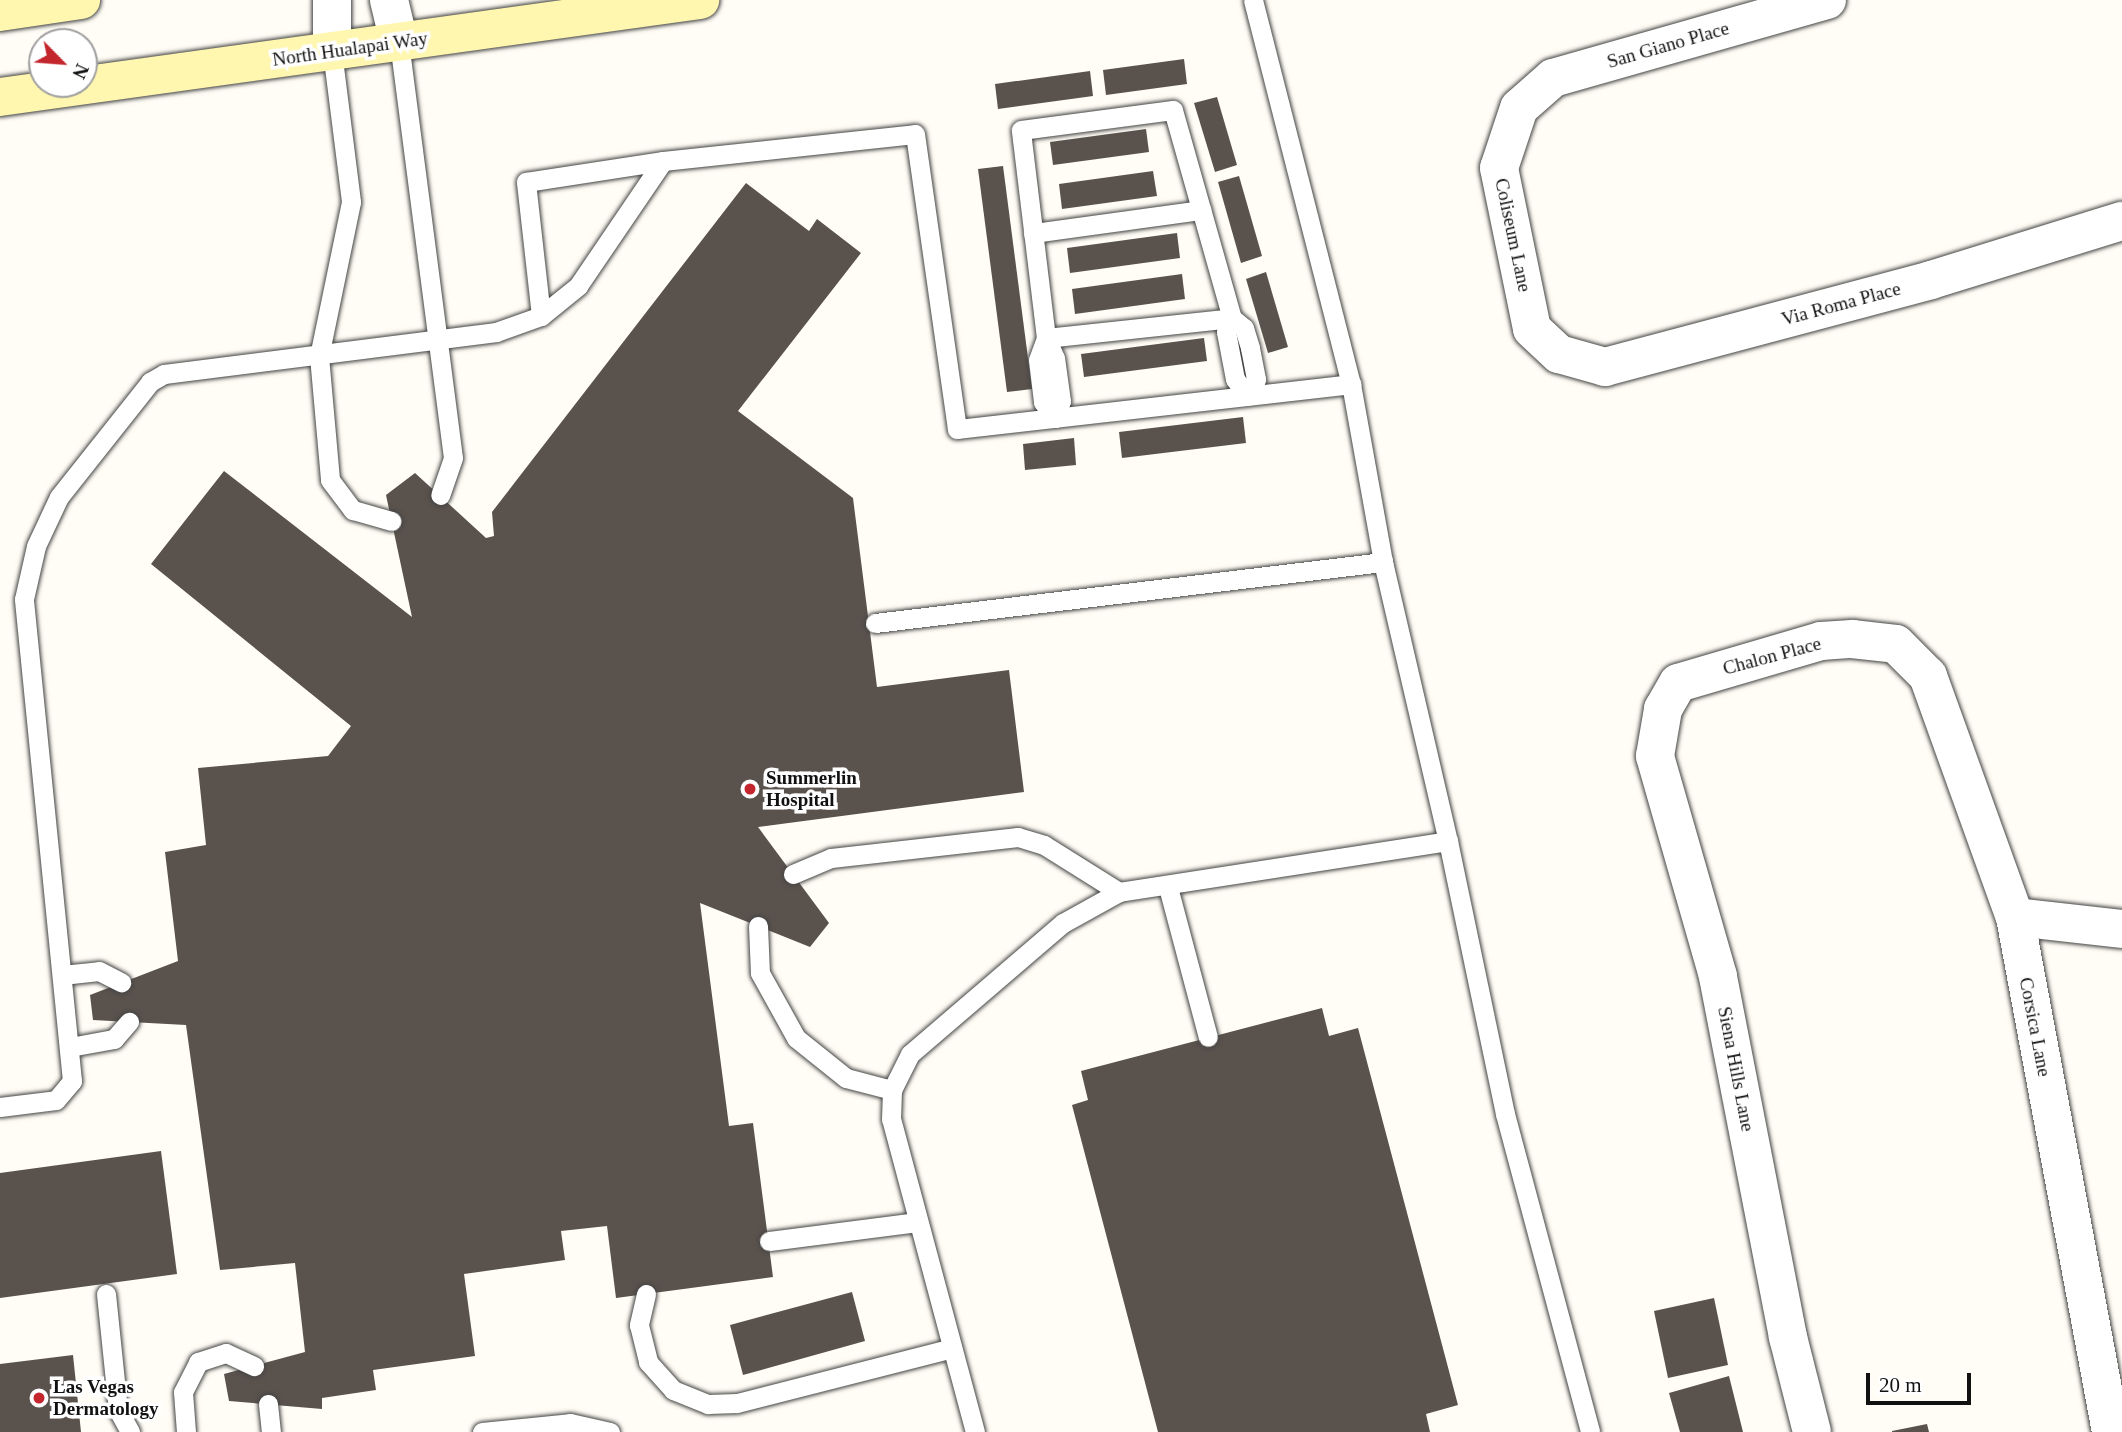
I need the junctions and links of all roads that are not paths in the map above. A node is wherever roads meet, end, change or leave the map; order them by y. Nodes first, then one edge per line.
1 (81, 0) edge
2 (332, 0) edge
3 (389, 0) edge
4 (700, 0) edge
5 (1253, 0) edge
6 (1827, 0) edge
7 (0, 12) edge
8 (399, 42) junction
9 (332, 51) junction
10 (0, 97) edge
11 (1519, 108) joint
12 (663, 161) junction
13 (1201, 210) junction
14 (2122, 221) edge
15 (1033, 233) junction
16 (541, 316) junction
17 (1232, 318) junction
18 (1046, 338) junction
19 (438, 340) junction
20 (1559, 354) joint
21 (319, 356) junction
22 (1351, 384) junction
23 (1247, 396) junction
24 (1055, 418) junction
25 (440, 495) dead end
26 (391, 521) dead end
27 (1383, 562) junction
28 (875, 623) dead end
29 (1896, 644) joint
30 (1663, 709) joint
31 (1448, 841) junction
32 (793, 874) dead end
33 (1168, 887) junction
34 (1119, 892) junction
35 (2015, 917) junction
36 (758, 926) dead end
37 (2122, 929) edge
38 (62, 975) junction
39 (121, 982) dead end
40 (129, 1022) dead end
41 (1208, 1037) dead end
42 (70, 1047) junction
43 (892, 1090) junction
44 (0, 1107) edge
45 (918, 1222) junction
46 (769, 1241) dead end
47 (106, 1294) dead end
48 (646, 1294) dead end
49 (952, 1348) junction
50 (254, 1366) dead end
51 (268, 1404) dead end
52 (130, 1432) edge
53 (186, 1432) edge
54 (271, 1432) edge
55 (482, 1432) edge
56 (610, 1432) edge
57 (975, 1432) edge
58 (1590, 1432) edge
59 (1812, 1432) edge
60 (2111, 1432) edge

1 - 7 main road
2 - 9 street
3 - 8 street
4 - 8 main road, North Hualapai Way
5 - 22 lane
6 - 11 street, San Giano Place
8 - 9 main road, North Hualapai Way
8 - 19 lane
9 - 10 main road, North Hualapai Way
9 - 21 lane
11 - 20 street, Coliseum Lane
12 - 16 lane
12 - 16 lane
12 - 24 lane
13 - 15 lane
13 - 15 lane
13 - 17 lane
14 - 20 street, Via Roma Place
15 - 18 lane
16 - 19 lane
17 - 18 lane
17 - 23 lane
18 - 24 lane
19 - 21 lane
19 - 25 lane
21 - 26 lane
21 - 38 lane
22 - 23 lane
22 - 27 lane
23 - 24 lane
27 - 28 lane
27 - 31 lane
29 - 30 street, Chalon Place
29 - 35 street, Corsica Lane
30 - 59 street, Siena Hills Lane
31 - 33 lane
31 - 58 lane
32 - 34 lane
33 - 34 lane
33 - 41 lane
34 - 43 lane
35 - 37 street
35 - 60 street, Corsica Lane
36 - 43 lane
38 - 39 lane
38 - 42 lane
40 - 42 lane
42 - 44 lane
43 - 45 lane
45 - 46 lane
45 - 49 lane
47 - 52 lane
48 - 49 lane
49 - 57 lane
50 - 53 lane
51 - 54 lane
55 - 56 lane

